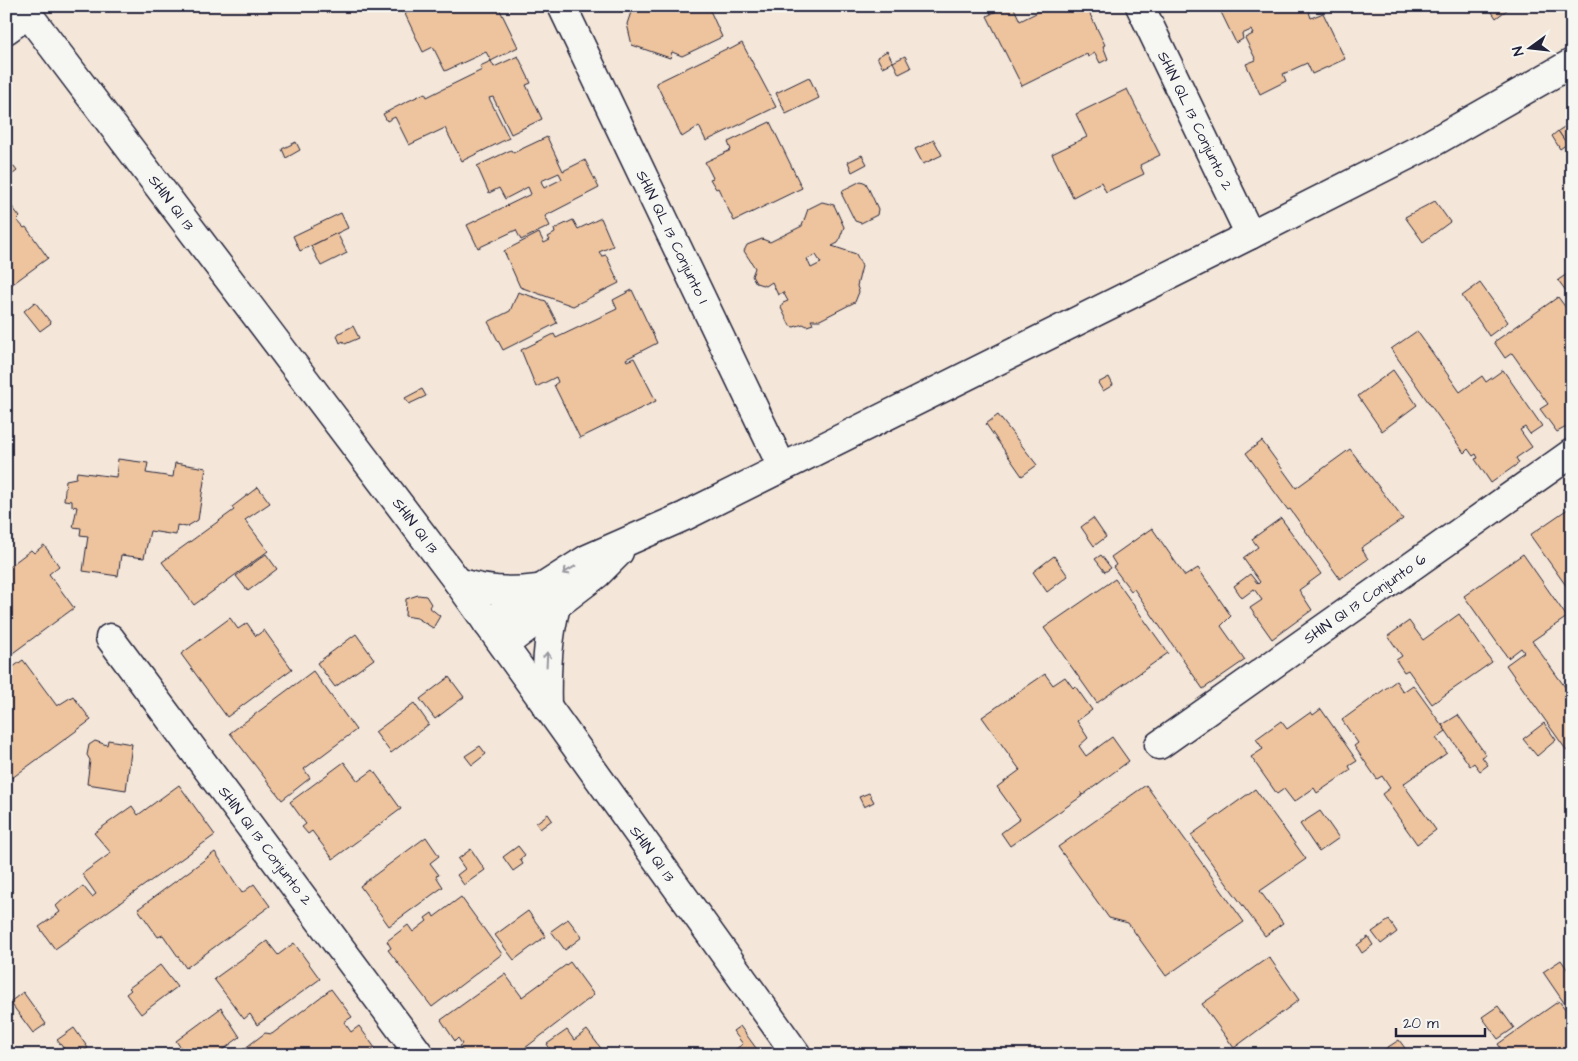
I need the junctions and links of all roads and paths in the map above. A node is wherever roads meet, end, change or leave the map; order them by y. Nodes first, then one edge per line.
1 (562, 6) edge
2 (1140, 6) edge
3 (25, 10) edge
4 (6, 30) edge
5 (1572, 63) edge
6 (1250, 235) junction
7 (1572, 453) edge
8 (782, 467) junction
9 (458, 582) junction
10 (548, 597) junction
11 (487, 622) junction
12 (110, 638) dead end
13 (504, 645) junction
14 (547, 708) junction
15 (1158, 745) dead end
16 (420, 1055) edge
17 (797, 1055) edge

1 - 8 street, SHIN QL 13 Conjunto 1
2 - 6 street, SHIN QL 13 Conjunto 2
3 - 4 street
3 - 9 street, SHIN QI 13
5 - 6 street
6 - 8 street
7 - 15 street, SHIN QI 13 Conjunto 6
8 - 10 street
9 - 10 street
9 - 11 street, SHIN QI 13
10 - 11 street
10 - 13 street
14 -> 10 street
11 - 13 street, SHIN QI 13
12 - 16 street, SHIN QI 13 Conjunto 2
13 - 14 street, SHIN QI 13
14 - 17 street, SHIN QI 13

